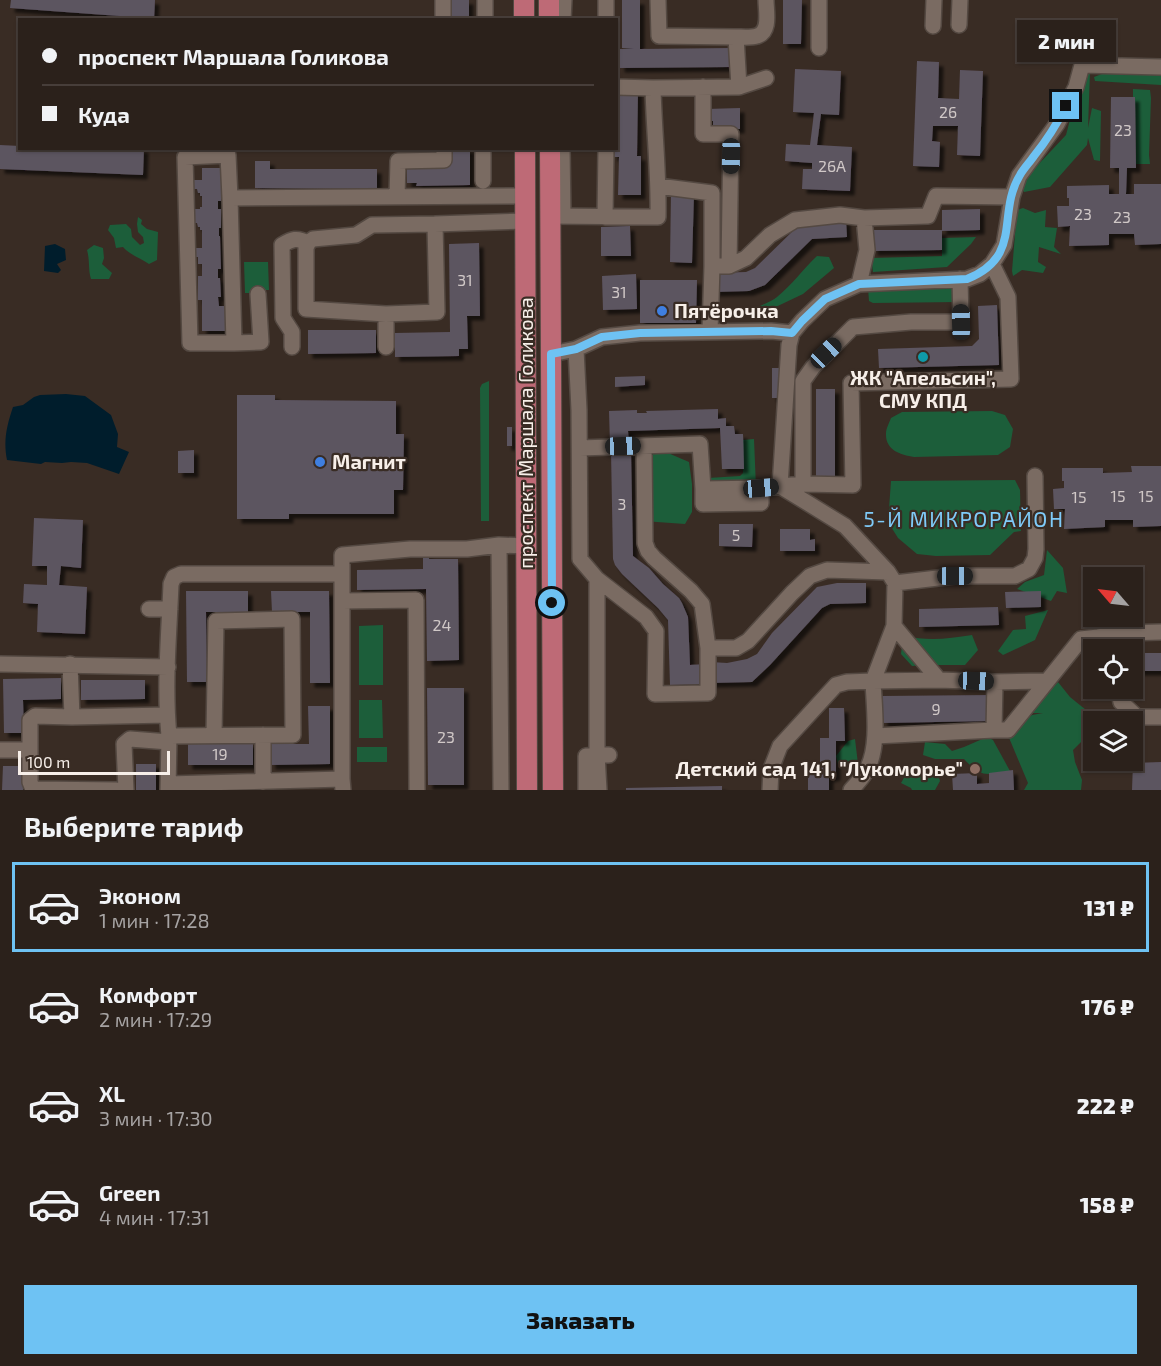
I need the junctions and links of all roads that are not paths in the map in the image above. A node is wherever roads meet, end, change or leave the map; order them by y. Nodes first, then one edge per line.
1 (443, 0) edge
2 (485, 0) edge
3 (524, 0) edge
4 (549, 0) edge
5 (564, 0) edge
6 (606, 0) edge
7 (658, 0) edge
8 (766, 0) edge
9 (819, 0) edge
10 (934, 0) edge
11 (960, 0) edge
12 (443, 18) edge
13 (484, 18) edge
14 (524, 18) edge
15 (549, 18) edge
16 (563, 18) edge
17 (606, 18) edge
18 (959, 25) dead end
19 (933, 26) dead end
20 (736, 37) junction
21 (819, 48) dead end
22 (1161, 67) edge
23 (766, 78) dead end
24 (618, 87) edge
25 (703, 87) junction
26 (739, 87) junction
27 (652, 88) junction
28 (444, 150) edge
29 (483, 150) edge
30 (525, 150) edge
31 (550, 150) edge
32 (562, 150) edge
33 (606, 150) edge
34 (483, 181) dead end
35 (658, 186) junction
36 (398, 196) junction
37 (525, 196) junction
38 (1012, 197) junction
39 (230, 198) junction
40 (556, 216) junction
41 (605, 217) junction
42 (864, 218) junction
43 (525, 221) junction
44 (435, 224) junction
45 (308, 243) junction
46 (992, 264) junction
47 (712, 266) junction
48 (729, 266) junction
49 (960, 279) junction
50 (859, 284) junction
51 (258, 294) dead end
52 (306, 309) junction
53 (386, 314) junction
54 (283, 318) junction
55 (710, 332) junction
56 (792, 333) junction
57 (234, 343) junction
58 (292, 347) dead end
59 (386, 347) dead end
60 (576, 349) junction
61 (551, 354) junction
62 (644, 446) junction
63 (580, 448) junction
64 (1035, 476) dead end
65 (803, 484) junction
66 (780, 486) junction
67 (499, 545) junction
68 (526, 546) junction
69 (342, 574) junction
70 (892, 578) junction
71 (597, 579) junction
72 (342, 602) junction
73 (149, 609) dead end
74 (170, 609) junction
75 (894, 626) junction
76 (1161, 632) edge
77 (1122, 633) junction
78 (1122, 639) edge
79 (708, 648) junction
80 (0, 664) edge
81 (70, 664) junction
82 (168, 667) junction
83 (939, 680) junction
84 (873, 681) junction
85 (1047, 681) junction
86 (995, 682) junction
87 (1121, 699) edge
88 (167, 716) junction
89 (72, 717) junction
90 (1161, 717) edge
91 (994, 730) junction
92 (214, 735) junction
93 (263, 735) junction
94 (875, 736) junction
95 (169, 739) junction
96 (553, 741) junction
97 (527, 742) junction
98 (0, 750) edge
99 (30, 750) junction
100 (603, 755) junction
101 (274, 784) edge
102 (343, 785) edge
103 (168, 787) edge
104 (76, 790) edge
105 (116, 790) edge
106 (126, 790) edge
107 (417, 790) edge
108 (501, 790) edge
109 (527, 790) edge
110 (553, 790) edge
111 (586, 790) edge
112 (598, 790) edge
113 (770, 790) edge
114 (851, 790) edge

1 - 12 lane
2 - 13 lane
3 - 14 main road
4 - 15 main road
5 - 16 lane
6 - 17 lane
7 - 20 lane
8 - 20 lane
9 - 21 lane
10 - 19 lane
11 - 18 lane
20 - 26 lane
22 - 38 lane
23 - 26 lane
24 - 27 lane
25 - 26 lane
25 - 27 lane
25 - 48 lane
27 - 35 lane
28 - 36 lane
29 - 34 lane
30 - 37 main road, проспект Маршала Голикова
31 - 40 main road, проспект Маршала Голикова
32 - 40 lane
33 - 41 lane
35 - 41 lane
35 - 47 lane
36 - 37 lane
36 - 39 lane
37 - 43 main road, проспект Маршала Голикова
38 - 42 lane
38 - 46 lane
39 - 57 lane
39 - 57 lane
40 - 41 lane
40 - 61 main road, проспект Маршала Голикова
42 - 48 lane
42 - 50 lane
43 - 44 lane
43 - 68 main road, проспект Маршала Голикова
44 - 45 lane
44 - 53 lane
45 - 52 lane
45 - 54 lane
46 - 49 lane
46 - 65 lane
47 - 48 lane
47 - 55 lane
49 - 50 lane
49 - 65 lane
50 - 56 lane
51 - 57 lane
52 - 53 lane
52 - 54 lane
53 - 59 lane
54 - 58 lane
55 - 56 lane
55 - 60 lane
56 - 66 lane
60 - 61 lane
60 - 63 lane
61 - 96 main road, проспект Маршала Голикова
62 - 63 lane
62 - 66 lane
62 - 79 lane
63 - 71 lane
64 - 70 lane
65 - 66 lane
66 - 70 lane
67 - 68 lane
67 - 69 lane
67 - 108 lane
68 - 97 main road, проспект Маршала Голикова
69 - 72 lane
69 - 74 lane
70 - 75 lane
70 - 79 lane
71 - 79 lane
71 - 100 lane
72 - 102 lane
72 - 107 lane
73 - 74 lane
74 - 82 lane
75 - 83 lane
75 - 84 lane
76 - 77 lane
77 - 78 lane
77 - 85 lane
80 - 81 lane
81 - 82 lane
81 - 89 lane
82 - 88 lane
83 - 84 lane
83 - 86 lane
84 - 94 lane
84 - 113 lane
85 - 86 lane
85 - 91 lane
86 - 91 lane
87 - 90 lane
88 - 89 lane
88 - 95 lane
89 - 99 lane
91 - 94 lane
92 - 93 lane
92 - 93 lane
92 - 95 lane
93 - 101 lane
94 - 114 lane
95 - 103 lane
95 - 106 lane
96 - 97 main road
96 - 110 main road, проспект Маршала Голикова
97 - 109 main road, проспект Маршала Голикова
98 - 99 lane
99 - 104 lane
100 - 111 lane
100 - 112 lane
101 - 102 lane
101 - 103 lane
104 - 105 lane

